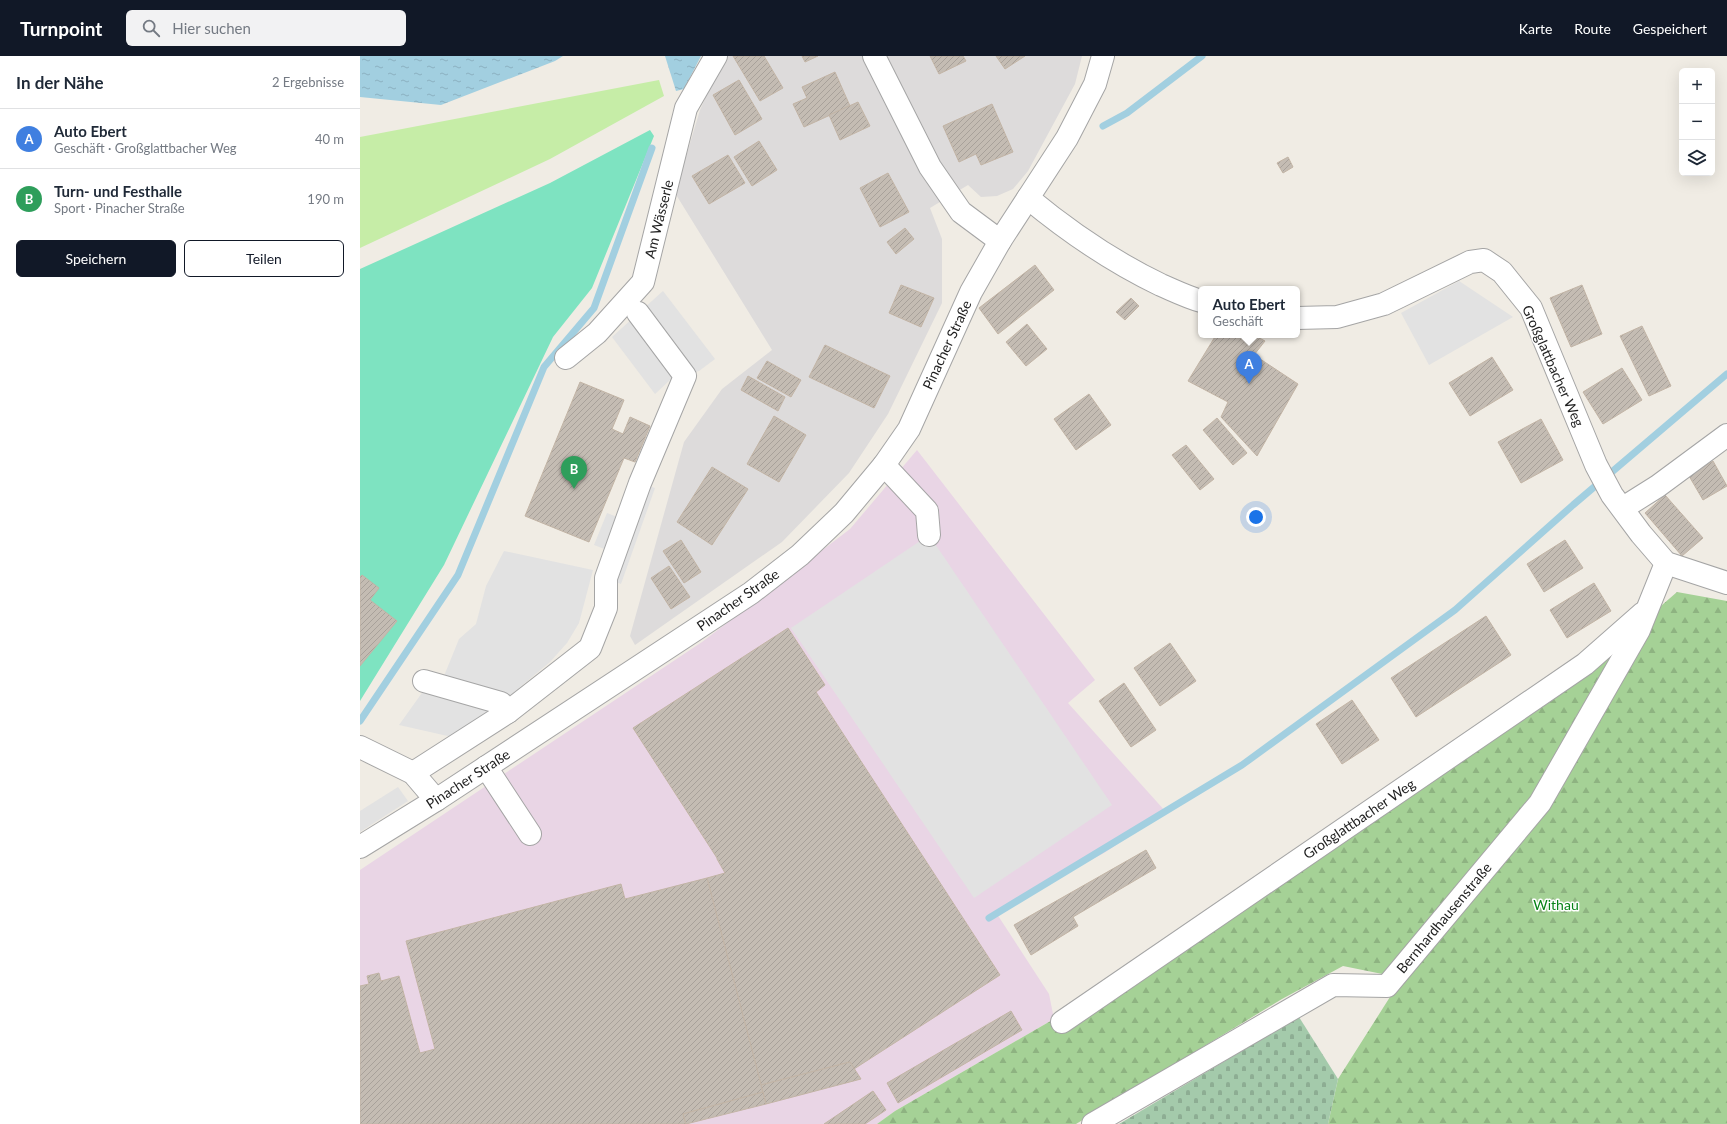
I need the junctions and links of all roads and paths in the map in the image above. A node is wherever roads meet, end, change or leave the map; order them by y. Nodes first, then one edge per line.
1 (716, 56) edge
2 (874, 56) edge
3 (1104, 56) edge
4 (1028, 198) junction
5 (1000, 241) junction
6 (1198, 300) edge
7 (638, 313) dead end
8 (1300, 318) edge
9 (566, 358) dead end
10 (1727, 436) edge
11 (884, 465) junction
12 (1618, 502) junction
13 (929, 534) dead end
14 (1666, 564) junction
15 (1727, 583) edge
16 (1648, 608) junction
17 (424, 681) dead end
18 (508, 712) junction
19 (366, 750) edge
20 (486, 767) junction
21 (413, 773) junction
22 (436, 800) junction
23 (530, 834) dead end
24 (360, 848) edge
25 (1062, 1022) dead end
26 (1093, 1124) edge

1 - 9 street, Am Wässerle
2 - 5 street
3 - 4 street, Pinacher Straße
4 - 5 street, Pinacher Straße
4 - 6 street
5 - 11 street, Pinacher Straße
7 - 18 street
8 - 12 street, Großglattbacher Weg
10 - 12 street
11 - 13 street
11 - 20 street, Pinacher Straße
12 - 14 street, Großglattbacher Weg
14 - 15 street
14 - 16 street, Bernhardhausenstraße
16 - 25 street, Großglattbacher Weg
16 - 26 street, Bernhardhausenstraße
17 - 18 street
18 - 21 street
19 - 21 street
20 - 22 street, Pinacher Straße
20 - 23 street
21 - 22 street
22 - 24 street, Pinacher Straße

